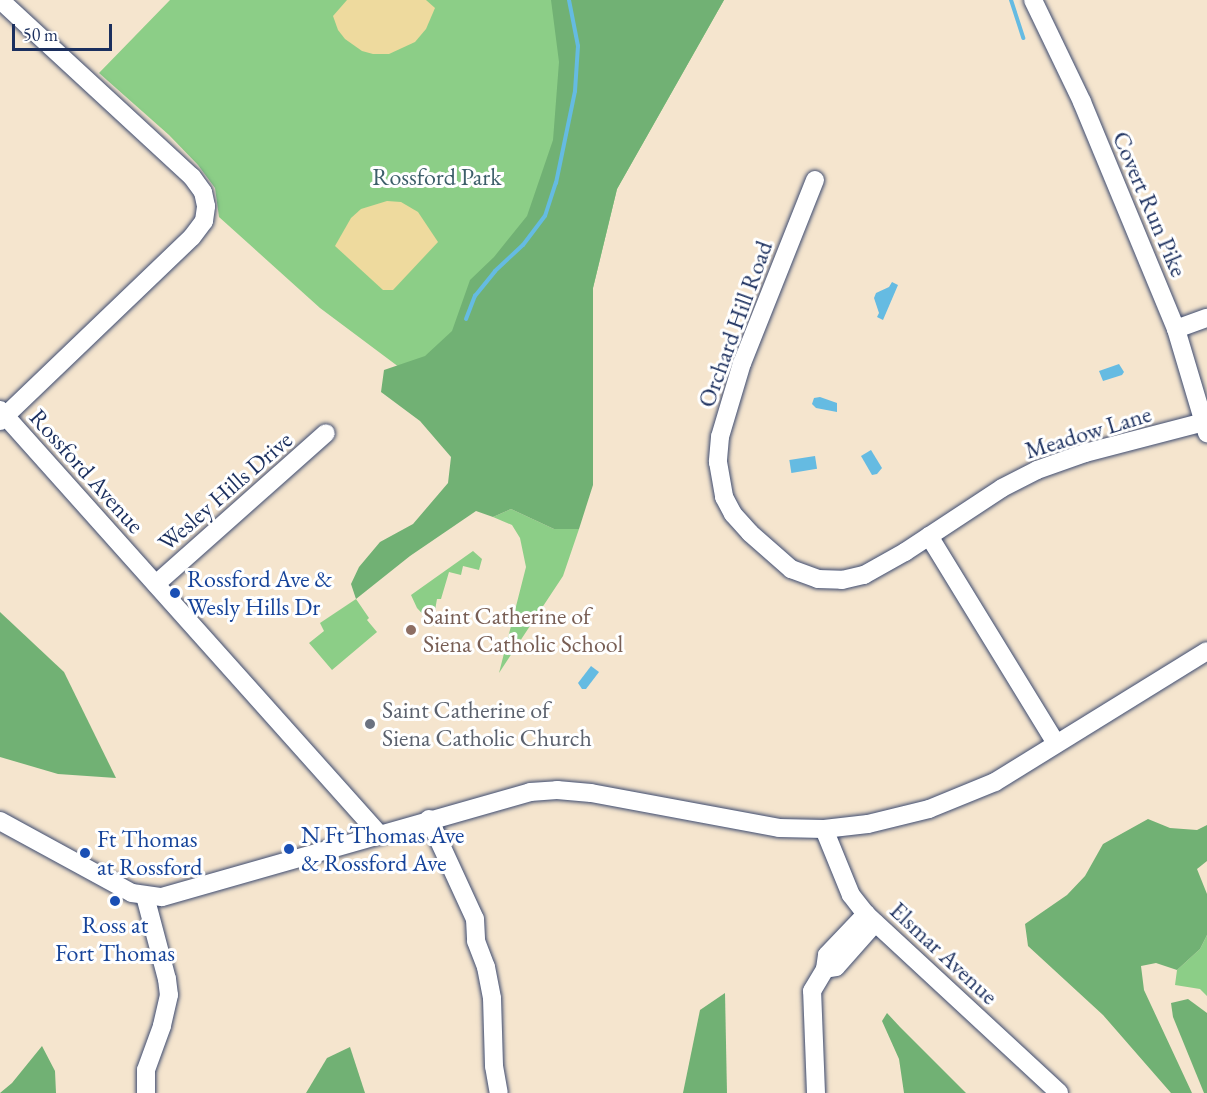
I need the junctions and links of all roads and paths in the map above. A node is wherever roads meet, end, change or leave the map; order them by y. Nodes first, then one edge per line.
1 (0, 0) edge
2 (1033, 0) edge
3 (815, 180) dead end
4 (1207, 318) edge
5 (1176, 329) junction
6 (2, 416) edge
7 (1206, 428) edge
8 (326, 434) dead end
9 (929, 536) junction
10 (156, 584) junction
11 (1207, 651) edge
12 (1056, 743) junction
13 (429, 819) junction
14 (0, 821) edge
15 (824, 828) junction
16 (379, 834) junction
17 (145, 896) junction
18 (871, 918) junction
19 (146, 1093) edge
20 (499, 1093) edge
21 (816, 1093) edge
22 (1059, 1093) edge

1 - 6 street, Rossford Avenue
2 - 5 street, Covert Run Pike
3 - 9 street, Orchard Hill Road
4 - 5 street
5 - 7 street, Covert Run Pike
6 - 10 street, Rossford Avenue
7 - 9 street, Meadow Lane
8 - 10 street, Wesley Hills Drive
9 - 12 street
10 - 16 street, Rossford Avenue
11 - 12 street
12 - 15 street
13 - 15 street
13 - 16 street
13 - 20 street
14 - 17 street
15 - 18 street, Elsmar Avenue
16 - 17 street
17 - 19 street
18 - 21 street
18 - 22 street, Elsmar Avenue

